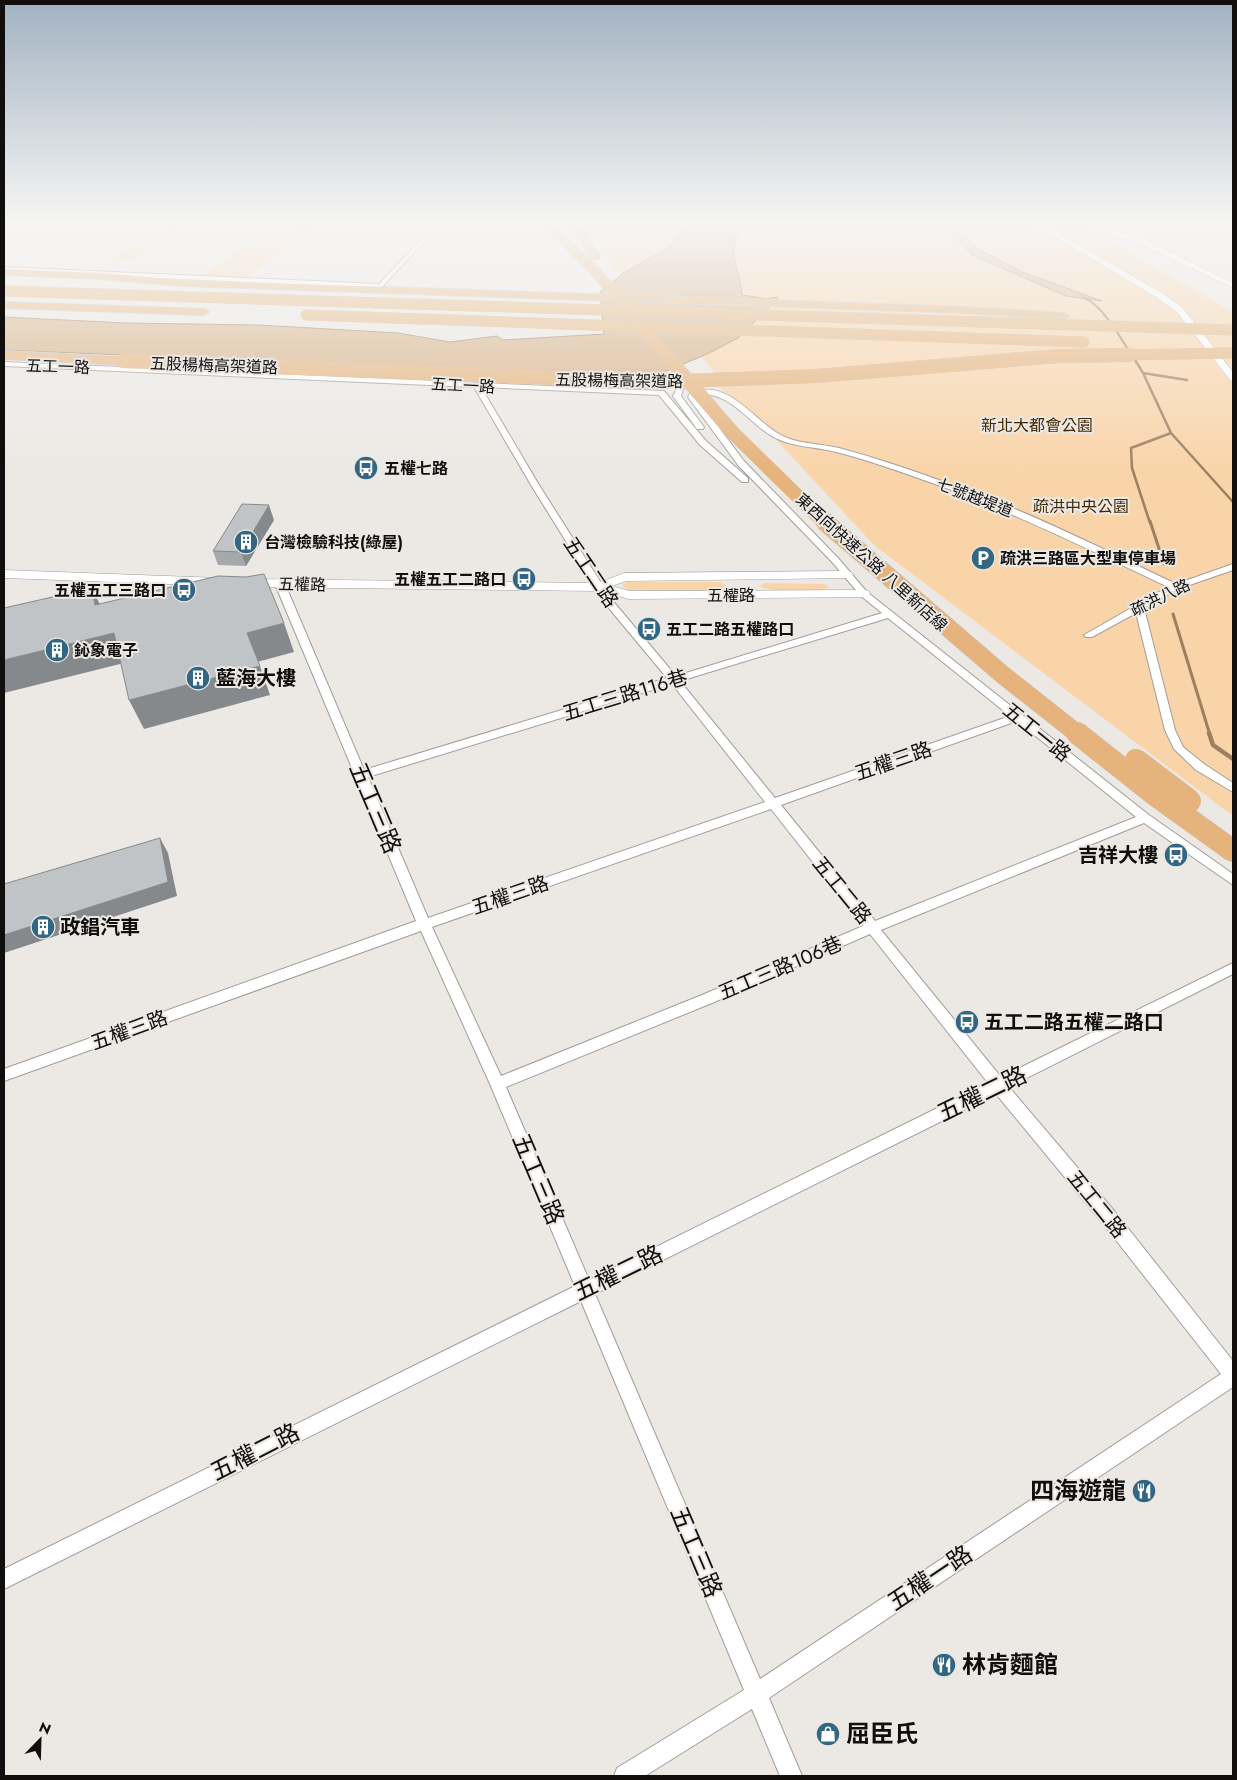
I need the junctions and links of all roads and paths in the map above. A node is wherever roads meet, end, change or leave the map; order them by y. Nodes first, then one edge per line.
1 (65, 307) edge
2 (98, 307) edge
3 (285, 307) edge
4 (528, 307) edge
5 (630, 307) edge
6 (634, 307) edge
7 (776, 307) edge
8 (878, 307) edge
9 (1176, 307) edge
10 (4, 309) edge
11 (212, 312) dead end
12 (292, 315) dead end
13 (1063, 316) junction
14 (1233, 320) edge
15 (1202, 321) dead end
16 (1233, 330) edge
17 (1233, 336) edge
18 (1094, 342) dead end
19 (1124, 343) dead end
20 (1233, 347) edge
21 (1233, 353) edge
22 (4, 355) edge
23 (1233, 361) edge
24 (4, 364) edge
25 (1233, 378) edge
26 (477, 386) junction
27 (494, 386) junction
28 (688, 386) junction
29 (824, 447) junction
30 (741, 463) joint
31 (730, 465) junction
32 (1233, 567) edge
33 (4, 574) edge
34 (847, 575) junction
35 (280, 584) junction
36 (600, 587) junction
37 (1175, 587) junction
38 (864, 594) junction
39 (1139, 606) junction
40 (889, 614) junction
41 (1089, 635) dead end
42 (674, 680) junction
43 (1018, 718) junction
44 (362, 775) junction
45 (1233, 788) edge
46 (772, 803) junction
47 (1145, 818) junction
48 (1233, 833) edge
49 (1233, 851) edge
50 (1233, 880) edge
51 (424, 924) junction
52 (872, 928) junction
53 (1233, 968) edge
54 (4, 1075) edge
55 (497, 1084) junction
56 (999, 1086) junction
57 (584, 1290) junction
58 (1233, 1376) edge
59 (4, 1578) edge
60 (756, 1694) junction
61 (625, 1776) edge
62 (791, 1776) edge

1 - 11 highway
2 - 10 highway
3 - 17 highway
4 - 16 highway, bridge
5 - 49 highway, 東西向快速公路 八里新店線, bridge
6 - 48 highway, 東西向快速公路 八里新店線, bridge
7 - 13 highway
8 - 13 highway
9 - 25 street
12 - 18 highway, bridge
13 - 14 highway
15 - 23 street
19 - 20 highway
21 - 22 highway, 五股楊梅高架道路, bridge
24 - 26 street, 五工一路
26 - 27 street, 五工一路
26 - 36 street, 五工二路
27 - 28 street, 七號越堤道
27 - 31 street, 五工一路
28 - 29 street, 七號越堤道
28 - 31 street
29 - 30 street, 七號越堤道
29 - 37 street, 七號越堤道
30 - 34 street, 五工一路
31 - 34 street, 五工一路
32 - 37 street, 疏洪八路
33 - 35 street, 五權路
34 - 36 street, 五權路
34 - 38 street, 五工一路
35 - 36 street, 五權路
35 - 44 street, 五工三路
36 - 38 street, 五權路
36 - 42 street, 五工二路
37 - 39 street, 疏洪八路
38 - 40 street, 五工一路
39 - 41 street, 疏洪八路
39 - 45 street
40 - 42 street, 五工三路116巷
40 - 43 street, 五工一路
42 - 44 street, 五工三路116巷
42 - 46 street, 五工二路
43 - 46 street, 五權三路
43 - 47 street, 五工一路
44 - 51 street, 五工三路
46 - 51 street, 五權三路
46 - 52 street, 五工二路
47 - 50 street, 五工一路
47 - 52 street, 五工三路106巷
51 - 54 street, 五權三路
51 - 55 street, 五工三路
52 - 55 street, 五工三路106巷
52 - 56 street, 五工二路
53 - 56 street, 五權二路
55 - 57 street, 五工三路
56 - 57 street, 五權二路
56 - 58 street, 五工二路
57 - 59 street, 五權二路
57 - 60 street, 五工三路
58 - 60 street, 五權一路
60 - 61 street, 五權一路
60 - 62 street, 五工三路

